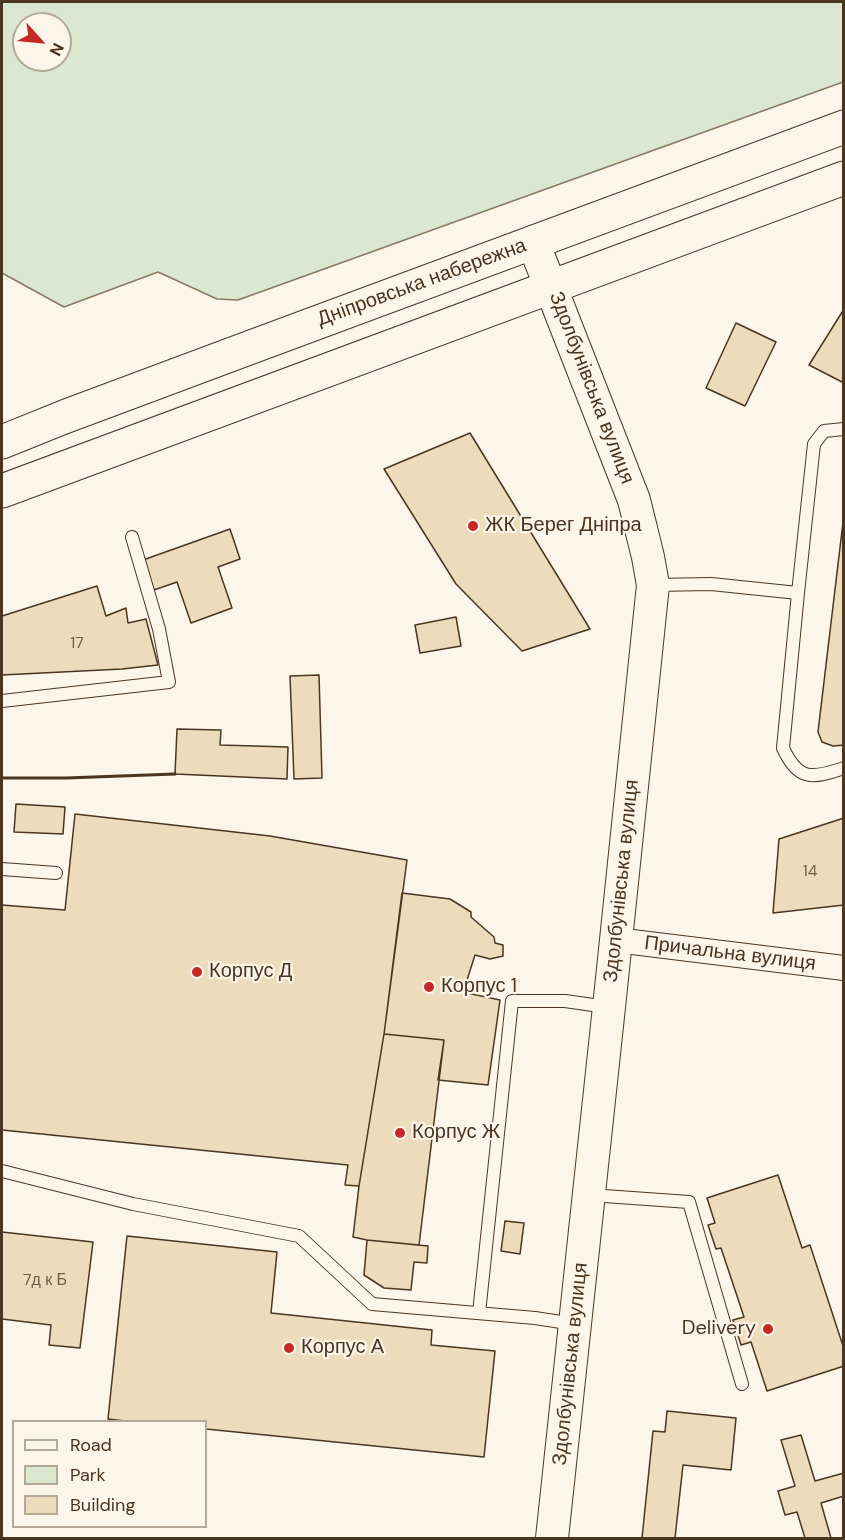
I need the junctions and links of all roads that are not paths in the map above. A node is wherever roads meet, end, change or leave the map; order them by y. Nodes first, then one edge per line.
1 (843, 127) edge
2 (843, 178) edge
3 (533, 242) junction
4 (551, 286) junction
5 (843, 429) edge
6 (2, 442) edge
7 (2, 491) edge
8 (132, 537) dead end
9 (653, 585) junction
10 (798, 593) junction
11 (2, 701) edge
12 (843, 768) edge
13 (2, 869) edge
14 (56, 873) dead end
15 (616, 939) junction
16 (843, 968) edge
17 (609, 1007) junction
18 (2, 1171) edge
19 (589, 1195) junction
20 (479, 1313) junction
21 (575, 1324) junction
22 (742, 1384) dead end
23 (552, 1539) edge

1 - 3 main road, Дніпровська набережна
2 - 4 main road
3 - 4 street, Здолбунівська вулиця
3 - 6 main road, Дніпровська набережна
4 - 7 main road
4 - 9 street, Здолбунівська вулиця
5 - 10 lane
8 - 11 lane
9 - 10 lane
9 - 15 street, Здолбунівська вулиця
10 - 12 lane
13 - 14 lane
15 - 16 street, Причальна вулиця
15 - 17 street, Здолбунівська вулиця
17 - 19 street, Здолбунівська вулиця
17 - 20 lane
18 - 20 lane
19 - 21 street, Здолбунівська вулиця
19 - 22 lane
20 - 21 lane
21 - 23 street, Здолбунівська вулиця

